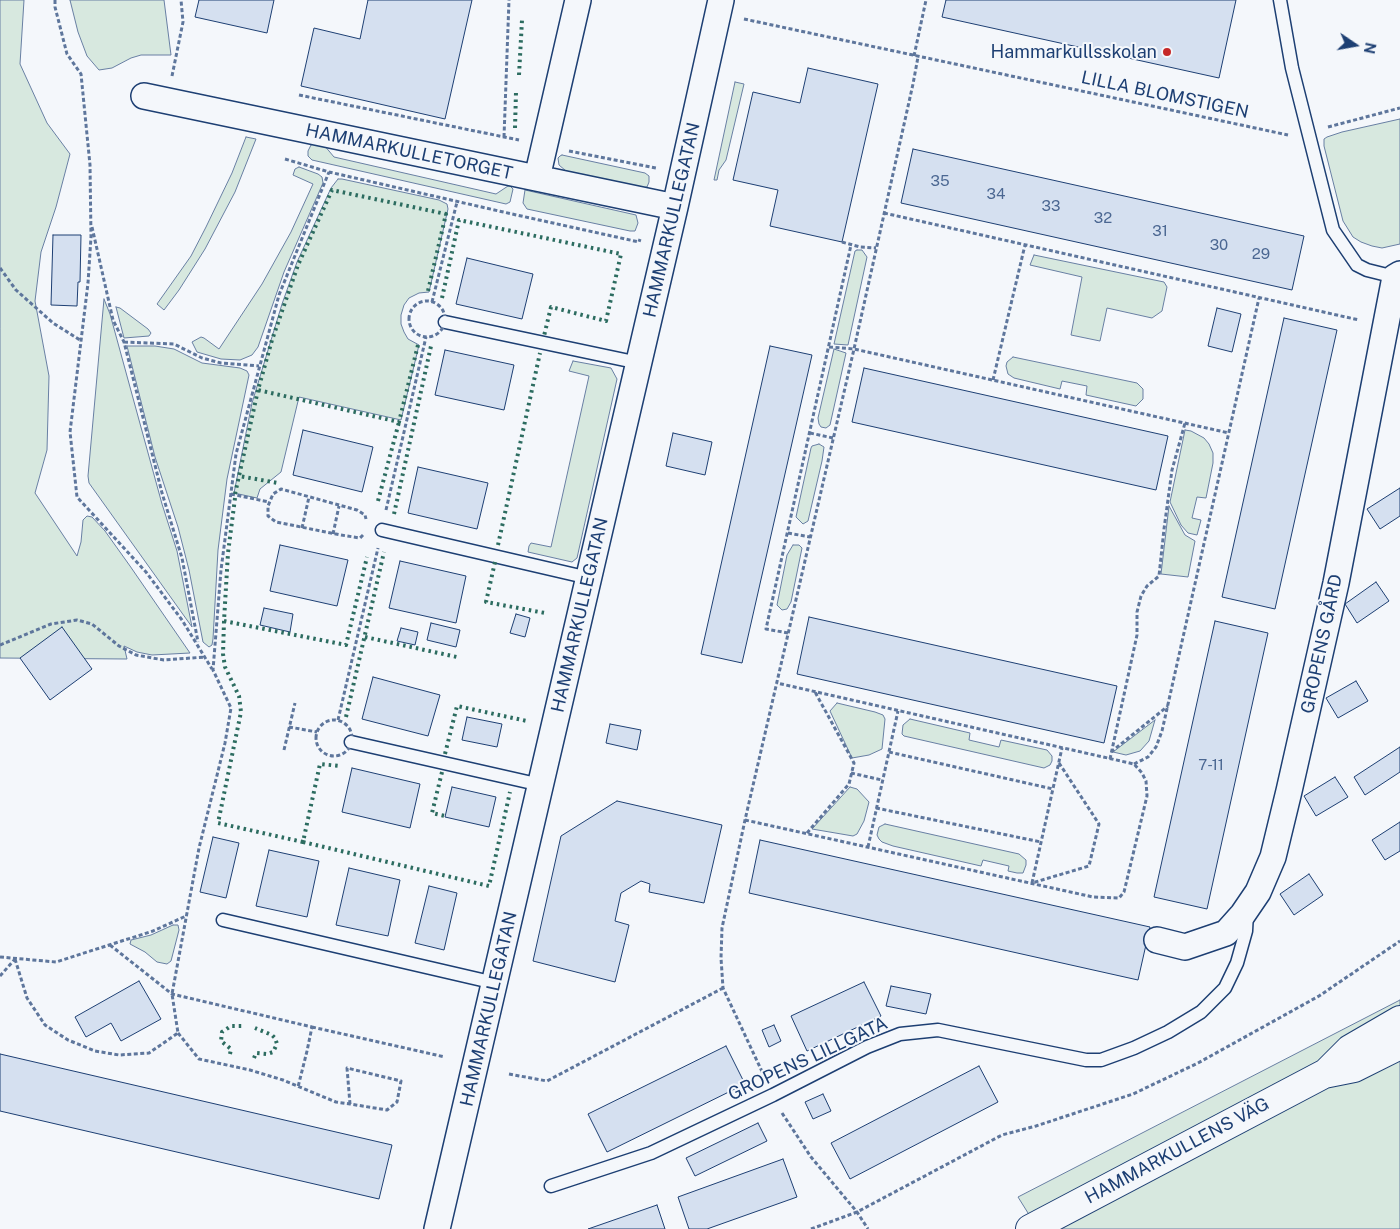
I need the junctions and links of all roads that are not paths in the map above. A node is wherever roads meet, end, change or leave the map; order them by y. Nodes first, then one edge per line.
1 (578, 0) edge
2 (1280, 0) edge
3 (719, 7) edge
4 (155, 99) road end
5 (537, 178) junction
6 (675, 208) junction
7 (1398, 276) edge
8 (445, 322) dead end
9 (639, 363) junction
10 (376, 528) road end
11 (589, 578) junction
12 (351, 742) dead end
13 (541, 785) junction
14 (1248, 907) junction
15 (224, 920) dead end
16 (1158, 940) dead end
17 (495, 982) junction
18 (1400, 1020) edge
19 (1400, 1045) edge
20 (1324, 1074) junction
21 (551, 1186) dead end
22 (437, 1229) edge
23 (1030, 1229) edge

1 - 5 street
2 - 7 lane
3 - 6 street, HAMMARKULLEGATAN
4 - 5 street, HAMMARKULLETORGET
5 - 6 street, HAMMARKULLETORGET
6 - 9 street, HAMMARKULLEGATAN
7 - 14 street, GROPENS GÅRD
8 - 9 lane
9 - 11 street, HAMMARKULLEGATAN
10 - 11 lane
11 - 13 street, HAMMARKULLEGATAN
12 - 13 lane
13 - 17 street, HAMMARKULLEGATAN
14 - 16 street, GROPENS GÅRD
14 - 21 lane, GROPENS LILLGATA
15 - 17 lane
17 - 22 street, HAMMARKULLEGATAN
18 - 20 street, HAMMARKULLENS VÄG
19 - 20 street, HAMMARKULLENS VÄG
20 - 23 street, HAMMARKULLENS VÄG

